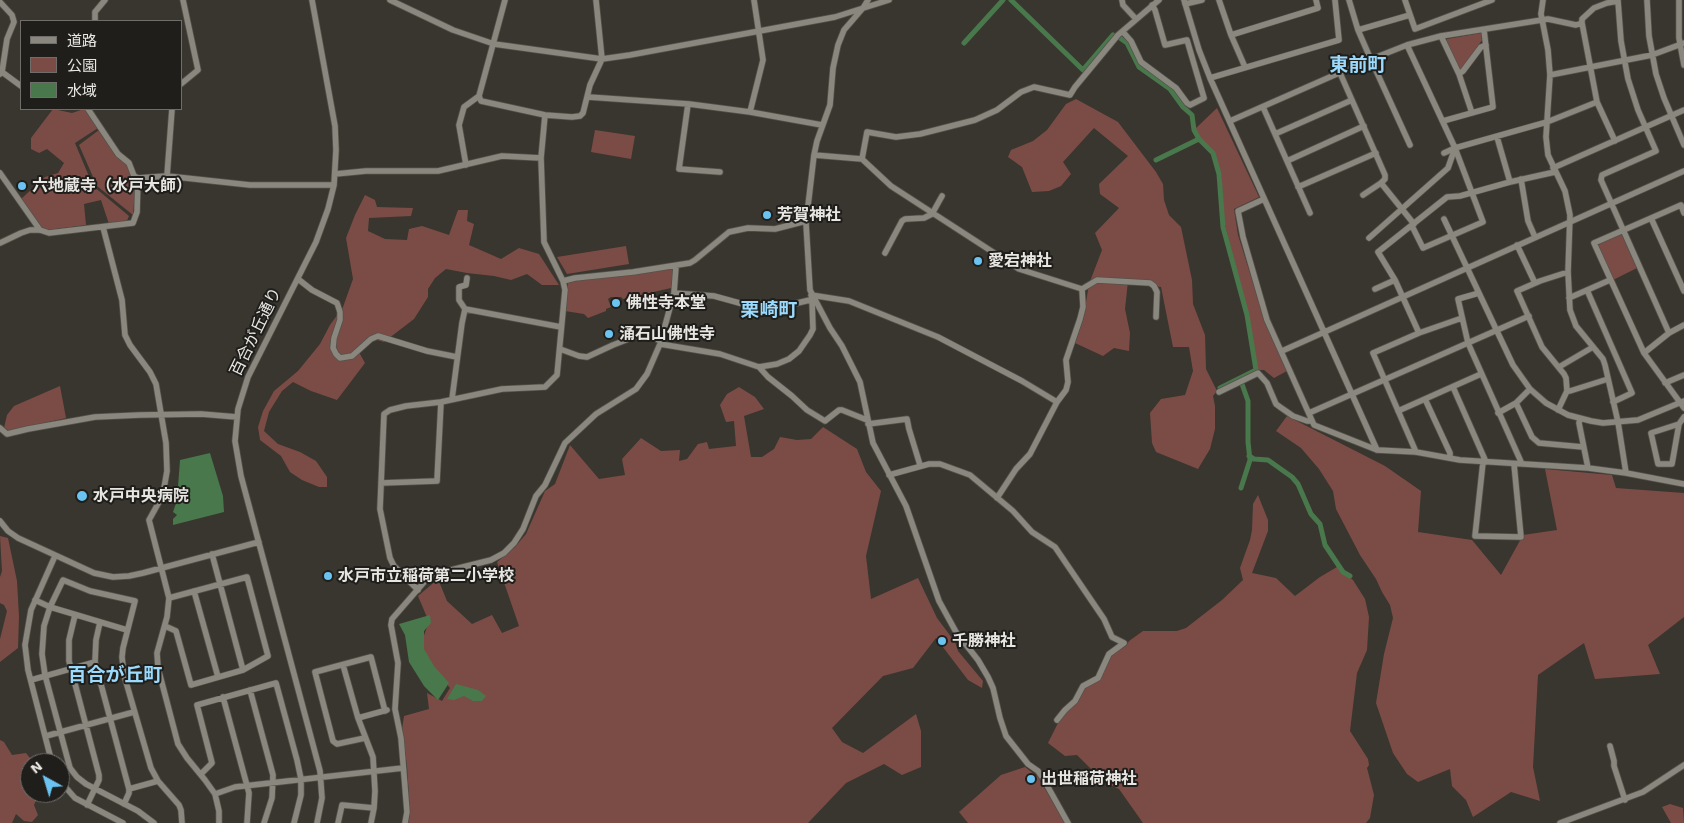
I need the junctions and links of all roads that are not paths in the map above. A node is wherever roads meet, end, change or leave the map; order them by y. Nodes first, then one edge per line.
1 (105, 0) edge
2 (184, 0) edge
3 (312, 0) edge
4 (390, 0) edge
5 (505, 0) edge
6 (596, 0) edge
7 (754, 0) edge
8 (868, 0) edge
9 (889, 0) edge
10 (1122, 0) edge
11 (1159, 0) edge
12 (1202, 0) edge
13 (1219, 0) edge
14 (1316, 0) edge
15 (1335, 0) edge
16 (1349, 0) edge
17 (1406, 0) edge
18 (1492, 0) edge
19 (1543, 0) edge
20 (1647, 0) edge
21 (1679, 0) edge
22 (0, 2) edge
23 (1184, 2) edge
24 (1152, 5) junction
25 (863, 8) junction
26 (1410, 14) junction
27 (1136, 19) junction
28 (95, 20) edge
29 (1542, 20) junction
30 (1582, 23) junction
31 (1358, 30) junction
32 (1484, 30) junction
33 (759, 31) junction
34 (1123, 32) junction
35 (1231, 35) junction
36 (1441, 36) junction
37 (494, 44) junction
38 (1682, 44) edge
39 (1407, 45) junction
40 (1486, 45) junction
41 (1652, 56) junction
42 (602, 59) junction
43 (1370, 59) junction
44 (1624, 61) junction
45 (1684, 65) edge
46 (1245, 67) junction
47 (1591, 67) junction
48 (1, 73) edge
49 (1340, 73) junction
50 (1459, 74) junction
51 (1550, 75) junction
52 (1210, 78) junction
53 (182, 83) edge
54 (20, 85) edge
55 (479, 96) junction
56 (588, 97) junction
57 (1352, 100) junction
58 (1597, 102) junction
59 (688, 104) junction
60 (1263, 107) junction
61 (89, 110) edge
62 (172, 110) edge
63 (1684, 110) edge
64 (750, 112) junction
65 (1472, 113) junction
66 (545, 115) junction
67 (1671, 116) junction
68 (1230, 122) junction
69 (1443, 122) junction
70 (1547, 122) junction
71 (822, 125) junction
72 (1364, 126) junction
73 (1645, 127) junction
74 (1275, 134) junction
75 (1497, 137) junction
76 (1614, 141) junction
77 (1410, 145) dead end
78 (1684, 145) edge
79 (1455, 148) junction
80 (1376, 153) junction
81 (1444, 154) dead end
82 (814, 155) junction
83 (541, 158) junction
84 (862, 159) junction
85 (1287, 161) junction
86 (466, 165) junction
87 (1554, 170) junction
88 (1684, 171) edge
89 (0, 172) edge
90 (720, 172) dead end
91 (335, 174) junction
92 (167, 176) junction
93 (138, 178) junction
94 (1521, 179) junction
95 (1510, 182) junction
96 (1381, 183) junction
97 (334, 185) junction
98 (1298, 187) junction
99 (1473, 193) junction
100 (1362, 195) dead end
101 (942, 196) dead end
102 (1264, 199) junction
103 (1612, 204) junction
104 (1402, 209) junction
105 (1310, 213) dead end
106 (1684, 213) edge
107 (932, 214) junction
108 (1651, 218) junction
109 (1444, 219) dead end
110 (806, 221) junction
111 (1570, 222) junction
112 (1413, 225) junction
113 (103, 227) junction
114 (40, 230) junction
115 (1623, 230) junction
116 (1452, 236) junction
117 (1535, 237) junction
118 (1369, 238) dead end
119 (0, 243) edge
120 (1517, 245) junction
121 (885, 253) dead end
122 (676, 266) junction
123 (1467, 268) junction
124 (1568, 272) junction
125 (467, 278) dead end
126 (298, 279) junction
127 (1396, 280) junction
128 (1610, 280) junction
129 (563, 281) junction
130 (1535, 283) junction
131 (1082, 289) junction
132 (1376, 289) dead end
133 (1587, 290) junction
134 (1684, 291) edge
135 (674, 293) junction
136 (1479, 293) junction
137 (1403, 296) junction
138 (812, 298) junction
139 (1569, 298) junction
140 (466, 309) junction
141 (1529, 316) junction
142 (1156, 317) dead end
143 (1462, 318) junction
144 (561, 326) junction
145 (1684, 326) edge
146 (1497, 330) junction
147 (1324, 332) junction
148 (1419, 333) junction
149 (1669, 333) junction
150 (661, 342) junction
151 (1468, 343) junction
152 (1593, 347) junction
153 (560, 349) junction
154 (1282, 351) junction
155 (1644, 353) junction
156 (457, 357) junction
157 (759, 367) junction
158 (1559, 367) junction
159 (1481, 374) junction
160 (1684, 375) edge
161 (1608, 379) junction
162 (1384, 380) junction
163 (1665, 383) junction
164 (1453, 387) junction
165 (1530, 389) junction
166 (1567, 391) junction
167 (1219, 392) dead end
168 (1352, 395) junction
169 (452, 399) junction
170 (1425, 399) junction
171 (441, 402) junction
172 (1057, 402) junction
173 (1613, 402) junction
174 (1516, 403) junction
175 (1683, 404) edge
176 (1558, 410) junction
177 (1398, 411) junction
178 (1309, 413) junction
179 (1498, 413) junction
180 (162, 416) junction
181 (1684, 416) edge
182 (237, 418) junction
183 (1580, 419) junction
184 (1312, 421) junction
185 (868, 422) junction
186 (1618, 422) junction
187 (1679, 424) junction
188 (0, 428) edge
189 (1583, 446) junction
190 (1377, 450) junction
191 (1416, 452) junction
192 (1450, 458) junction
193 (1484, 462) junction
194 (1514, 464) junction
195 (1522, 464) junction
196 (920, 465) junction
197 (1588, 468) junction
198 (1626, 473) junction
199 (889, 474) junction
200 (381, 484) junction
201 (1684, 484) edge
202 (997, 498) junction
203 (0, 521) edge
204 (259, 542) junction
205 (212, 554) junction
206 (55, 556) junction
207 (161, 568) junction
208 (220, 584) junction
209 (418, 590) junction
210 (194, 592) junction
211 (169, 598) junction
212 (35, 600) junction
213 (50, 607) junction
214 (75, 615) junction
215 (100, 622) junction
216 (165, 626) junction
217 (127, 630) junction
218 (95, 662) junction
219 (343, 664) junction
220 (71, 669) junction
221 (243, 670) junction
222 (45, 676) junction
223 (218, 677) junction
224 (30, 680) junction
225 (250, 690) junction
226 (223, 698) junction
227 (395, 709) junction
228 (385, 711) junction
229 (134, 712) junction
230 (358, 718) junction
231 (110, 719) junction
232 (1057, 720) dead end
233 (85, 725) junction
234 (61, 732) junction
235 (46, 736) junction
236 (365, 738) junction
237 (1610, 746) dead end
238 (50, 753) edge
239 (1684, 765) edge
240 (403, 768) junction
241 (375, 771) junction
242 (201, 774) junction
243 (321, 777) junction
244 (301, 779) junction
245 (158, 781) junction
246 (274, 782) junction
247 (247, 785) junction
248 (95, 789) junction
249 (129, 789) junction
250 (215, 794) junction
251 (70, 795) edge
252 (1625, 800) junction
253 (124, 804) junction
254 (87, 805) junction
255 (374, 808) junction
256 (123, 823) edge
257 (154, 823) edge
258 (182, 823) edge
259 (218, 823) edge
260 (246, 823) edge
261 (264, 823) edge
262 (294, 823) edge
263 (316, 823) edge
264 (338, 823) edge
265 (371, 823) edge
266 (405, 823) edge
267 (1068, 823) edge
268 (1560, 823) edge

1 - 28 street
2 - 53 street
3 - 91 street, 百合が丘通り
4 - 37 street
5 - 37 street
6 - 42 street
7 - 33 street
8 - 25 street
9 - 25 street
10 - 27 street
11 - 24 street
12 - 23 street
13 - 35 street
14 - 35 street
15 - 46 street
16 - 31 street
17 - 26 street
18 - 26 street
19 - 29 street
20 - 41 street
21 - 38 street
22 - 48 street
23 - 52 street
24 - 27 street
24 - 34 street
25 - 33 street
25 - 71 street
26 - 31 street
27 - 34 street
29 - 30 street
29 - 32 street
29 - 51 street
30 - 44 street
30 - 47 street
31 - 43 street
32 - 36 street
32 - 40 street
33 - 42 street
33 - 64 street
34 - 84 street
35 - 46 street
36 - 39 street
36 - 50 street
37 - 42 street
37 - 55 street
38 - 41 street
38 - 45 street
39 - 43 street
39 - 69 street
40 - 50 street
40 - 65 street
41 - 44 street
41 - 67 street
42 - 56 street
43 - 49 street
43 - 77 street
44 - 47 street
44 - 73 street
46 - 52 street
47 - 51 street
47 - 58 street
48 - 54 street
49 - 57 street
49 - 60 street
50 - 65 street
51 - 70 street
52 - 68 street
55 - 66 street
55 - 86 street
56 - 59 street
56 - 66 street
57 - 72 street
57 - 74 street
58 - 70 street
58 - 76 street
59 - 64 street
59 - 90 street
60 - 68 street
60 - 74 street
61 - 93 street
62 - 92 street
63 - 67 street
64 - 71 street
65 - 69 street
66 - 83 street
67 - 73 street
67 - 78 street
68 - 102 street
69 - 79 street
70 - 75 street
70 - 87 street
71 - 82 street
72 - 80 street
72 - 85 street
73 - 76 street
73 - 103 street
74 - 85 street
75 - 79 street
75 - 95 street
76 - 87 street
79 - 81 street
79 - 99 street
79 - 104 street
80 - 96 street
80 - 98 street
82 - 84 street
82 - 110 street
83 - 86 street
83 - 129 street
84 - 107 street
85 - 98 street
86 - 91 street
87 - 94 street
87 - 111 street
88 - 103 street
89 - 114 street
91 - 97 street, 百合が丘通り
92 - 93 street
92 - 97 street
93 - 113 street
94 - 95 street
94 - 117 street
95 - 99 street
96 - 100 street
96 - 104 street
97 - 126 street, 百合が丘通り
98 - 105 street
99 - 112 street
99 - 116 street
101 - 107 street
102 - 147 street
102 - 154 street
103 - 111 street
103 - 115 street
104 - 112 street
104 - 118 street
106 - 108 street
107 - 121 street
107 - 131 street
108 - 115 street
108 - 134 street
109 - 116 street
110 - 122 street
110 - 138 street
111 - 117 street
111 - 124 street
112 - 116 street
112 - 127 street
113 - 114 street
113 - 180 street
114 - 119 street
115 - 128 street
115 - 149 street
116 - 123 street
117 - 120 street
120 - 123 street
120 - 130 street
122 - 129 street
122 - 135 street
123 - 136 street
123 - 137 street
124 - 130 street
124 - 139 street
125 - 140 street
126 - 156 street
126 - 182 street, 百合が丘通り
127 - 132 street
127 - 137 street
128 - 133 street
128 - 155 street
129 - 144 street
130 - 141 street
131 - 142 street
131 - 172 street
133 - 139 street
133 - 173 street
135 - 138 street
135 - 150 street
136 - 143 street
136 - 146 street
137 - 147 street
137 - 148 street
138 - 157 street
138 - 172 street
138 - 185 street
139 - 152 street
140 - 144 street
140 - 156 street
141 - 146 street
141 - 158 street
143 - 148 street
143 - 151 street
144 - 153 street
145 - 149 street
146 - 151 street
146 - 165 street
147 - 154 street
147 - 168 street
148 - 162 street
149 - 155 street
150 - 153 street
150 - 157 street
150 - 209 street
151 - 159 street
151 - 162 street
152 - 158 street
152 - 161 street
153 - 169 street
154 - 178 street
155 - 163 street
156 - 169 street
157 - 185 street
158 - 166 street
159 - 164 street
159 - 179 street
160 - 163 street
161 - 166 street
161 - 173 street
162 - 168 street
162 - 177 street
163 - 175 street
164 - 170 street
164 - 193 street
165 - 174 street
165 - 176 street
166 - 176 street
167 - 184 street
168 - 178 street
168 - 190 street
169 - 171 street
170 - 177 street
170 - 192 street
171 - 200 street
171 - 200 street
172 - 202 street
173 - 186 street
174 - 179 street
174 - 189 street
175 - 186 street
176 - 183 street
177 - 191 street
178 - 184 street
179 - 195 street
180 - 182 street
180 - 188 street
180 - 207 street
181 - 187 street
182 - 204 street, 百合が丘通り
183 - 186 street
183 - 189 street
184 - 190 street
185 - 196 street
185 - 199 street
186 - 198 street
187 - 187 street
189 - 197 street
190 - 191 street
191 - 192 street
192 - 193 street
193 - 194 street
193 - 194 street
194 - 195 street
195 - 197 street
196 - 199 street
196 - 202 street
197 - 198 street
198 - 201 street
199 - 267 street
200 - 209 street
202 - 232 street
203 - 206 street
204 - 205 street
204 - 243 street, 百合が丘通り
205 - 207 street
205 - 208 street
206 - 207 street
206 - 212 street
207 - 211 street
208 - 210 street
208 - 221 street
208 - 221 street
209 - 227 street
210 - 211 street
210 - 223 street
211 - 216 street
212 - 213 street
212 - 224 street
213 - 214 street
213 - 217 street
213 - 222 street
214 - 215 street
214 - 220 street
215 - 217 street
215 - 218 street
216 - 223 street
216 - 242 street
217 - 229 street
218 - 220 street
218 - 231 street
219 - 228 street
219 - 230 street
219 - 236 street
220 - 222 street
220 - 233 street
221 - 223 street
222 - 224 street
222 - 234 street
224 - 235 street
225 - 226 street
225 - 244 street
225 - 246 street
226 - 242 street
226 - 247 street
227 - 228 street
227 - 240 street
228 - 230 street
229 - 231 street
229 - 245 street
230 - 236 street
231 - 233 street
231 - 249 street
233 - 234 street
233 - 248 street
234 - 235 street
234 - 248 street
235 - 238 street
236 - 241 street
237 - 252 street
239 - 252 street
240 - 241 street
240 - 266 street
241 - 243 street
241 - 255 street
242 - 250 street
243 - 244 street
243 - 263 street, 百合が丘通り
244 - 246 street
244 - 262 street
245 - 249 street
245 - 258 street
246 - 247 street
246 - 261 street
247 - 250 street
247 - 260 street
248 - 253 street
248 - 254 street
249 - 253 street
250 - 259 street
251 - 254 street
252 - 268 street
253 - 257 street
254 - 256 street
255 - 264 street
255 - 265 street

